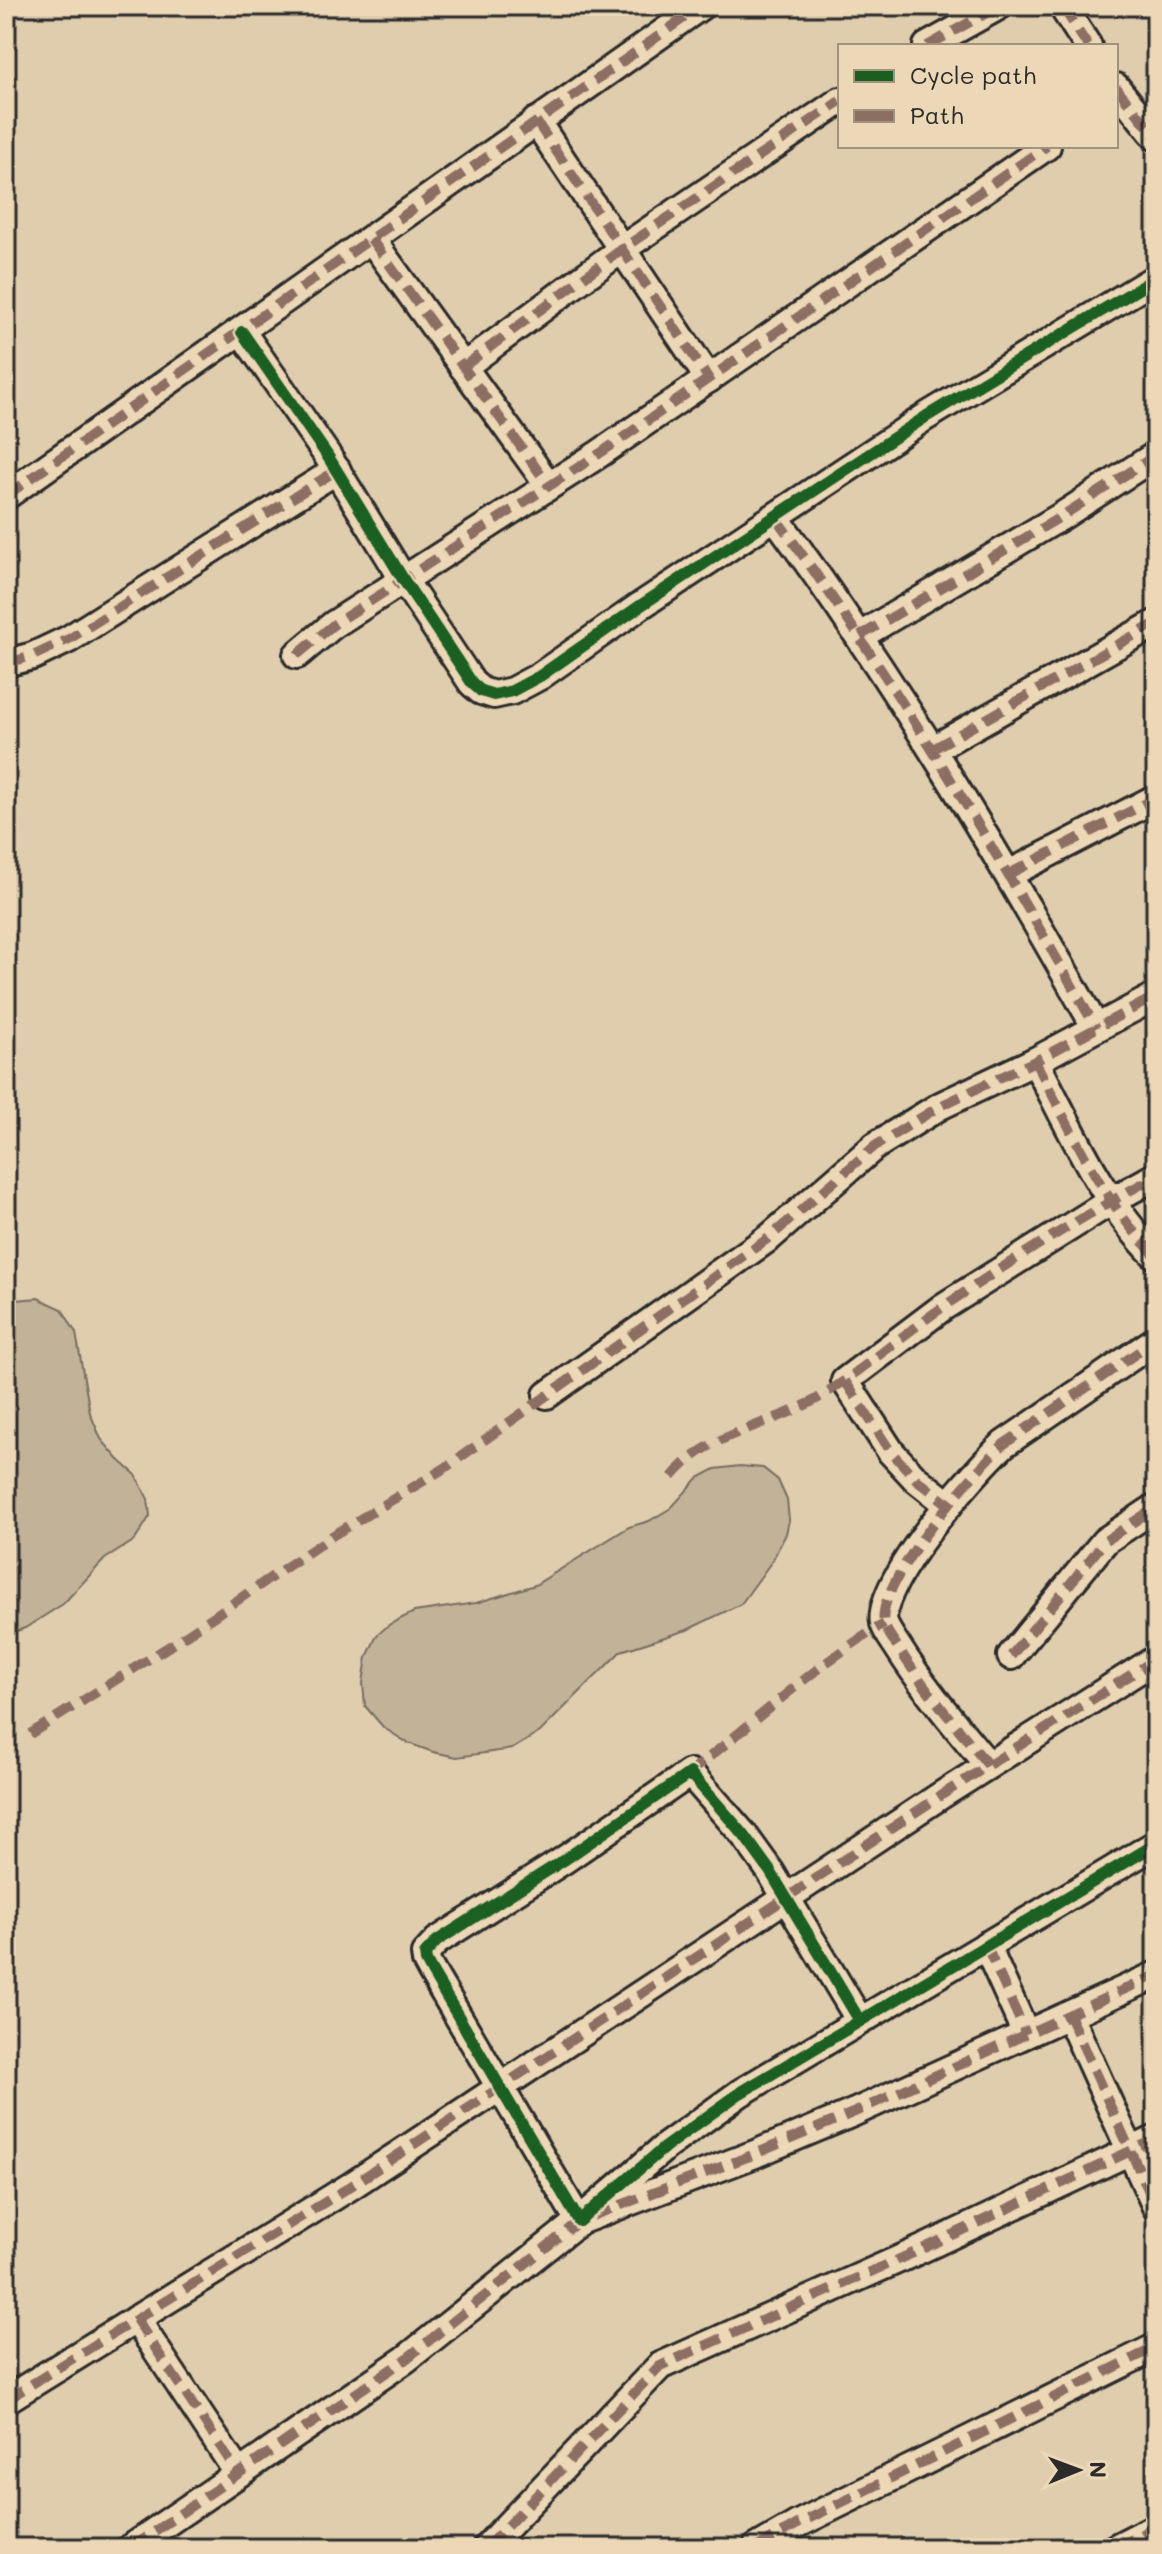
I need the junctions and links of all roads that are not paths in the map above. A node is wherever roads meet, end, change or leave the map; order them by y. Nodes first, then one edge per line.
1 (701, 6) edge
2 (999, 6) edge
3 (1062, 6) edge
4 (931, 44) edge
5 (1087, 44) edge
6 (1118, 93) edge
7 (838, 102) edge
8 (536, 121) junction
9 (1156, 137) edge
10 (1044, 148) edge
11 (371, 239) junction
12 (622, 249) junction
13 (1156, 278) edge
14 (242, 332) junction
15 (463, 367) junction
16 (709, 379) junction
17 (1156, 455) edge
18 (337, 470) junction
19 (549, 486) junction
20 (6, 496) edge
21 (775, 517) junction
22 (403, 579) junction
23 (1156, 623) edge
24 (860, 636) junction
25 (297, 655) dead end
26 (6, 663) edge
27 (933, 749) junction
28 (1156, 798) edge
29 (1009, 874) junction
30 (1156, 996) edge
31 (1096, 1028) junction
32 (1035, 1061) junction
33 (1156, 1176) edge
34 (1113, 1200) junction
35 (1156, 1256) edge
36 (1156, 1340) edge
37 (547, 1395) dead end
38 (949, 1505) junction
39 (1156, 1507) edge
40 (1011, 1656) dead end
41 (1156, 1659) edge
42 (988, 1765) junction
43 (1156, 1844) edge
44 (787, 1898) junction
45 (986, 1945) junction
46 (1156, 1975) edge
47 (1069, 2015) junction
48 (860, 2021) junction
49 (1026, 2034) junction
50 (501, 2088) junction
51 (1156, 2139) edge
52 (1130, 2150) junction
53 (1156, 2207) edge
54 (579, 2221) junction
55 (136, 2319) junction
56 (1156, 2347) edge
57 (6, 2400) edge
58 (238, 2473) junction
59 (1156, 2527) edge
60 (130, 2548) edge
61 (486, 2548) edge
62 (756, 2548) edge
63 (1115, 2548) edge

1 - 8 street
2 - 4 street
3 - 5 street
6 - 9 street
7 - 12 street
8 - 11 street
8 - 12 street
10 - 16 street
11 - 14 street
11 - 15 street
12 - 15 street
12 - 16 street
13 - 21 street
14 - 18 street
14 - 20 street
15 - 19 street
16 - 19 street
17 - 24 street
18 - 22 street
18 - 26 street
19 - 22 street
21 - 22 street
21 - 24 street
22 - 25 street
23 - 27 street
24 - 27 street
27 - 29 street
28 - 29 street
29 - 31 street
30 - 31 street
31 - 32 street
32 - 34 street
32 - 37 street
33 - 34 street
34 - 35 street
34 - 38 street
36 - 38 street
38 - 42 street
39 - 40 street
41 - 42 street
42 - 44 street
43 - 45 street
44 - 48 street
44 - 50 street
44 - 50 street
45 - 48 street
45 - 49 street
46 - 47 street
47 - 49 street
47 - 52 street
48 - 54 street
49 - 54 street
50 - 54 street
50 - 55 street
51 - 52 street
52 - 53 street
52 - 61 street
54 - 58 street
55 - 57 street
55 - 58 street
56 - 62 street
58 - 60 street
59 - 63 street

